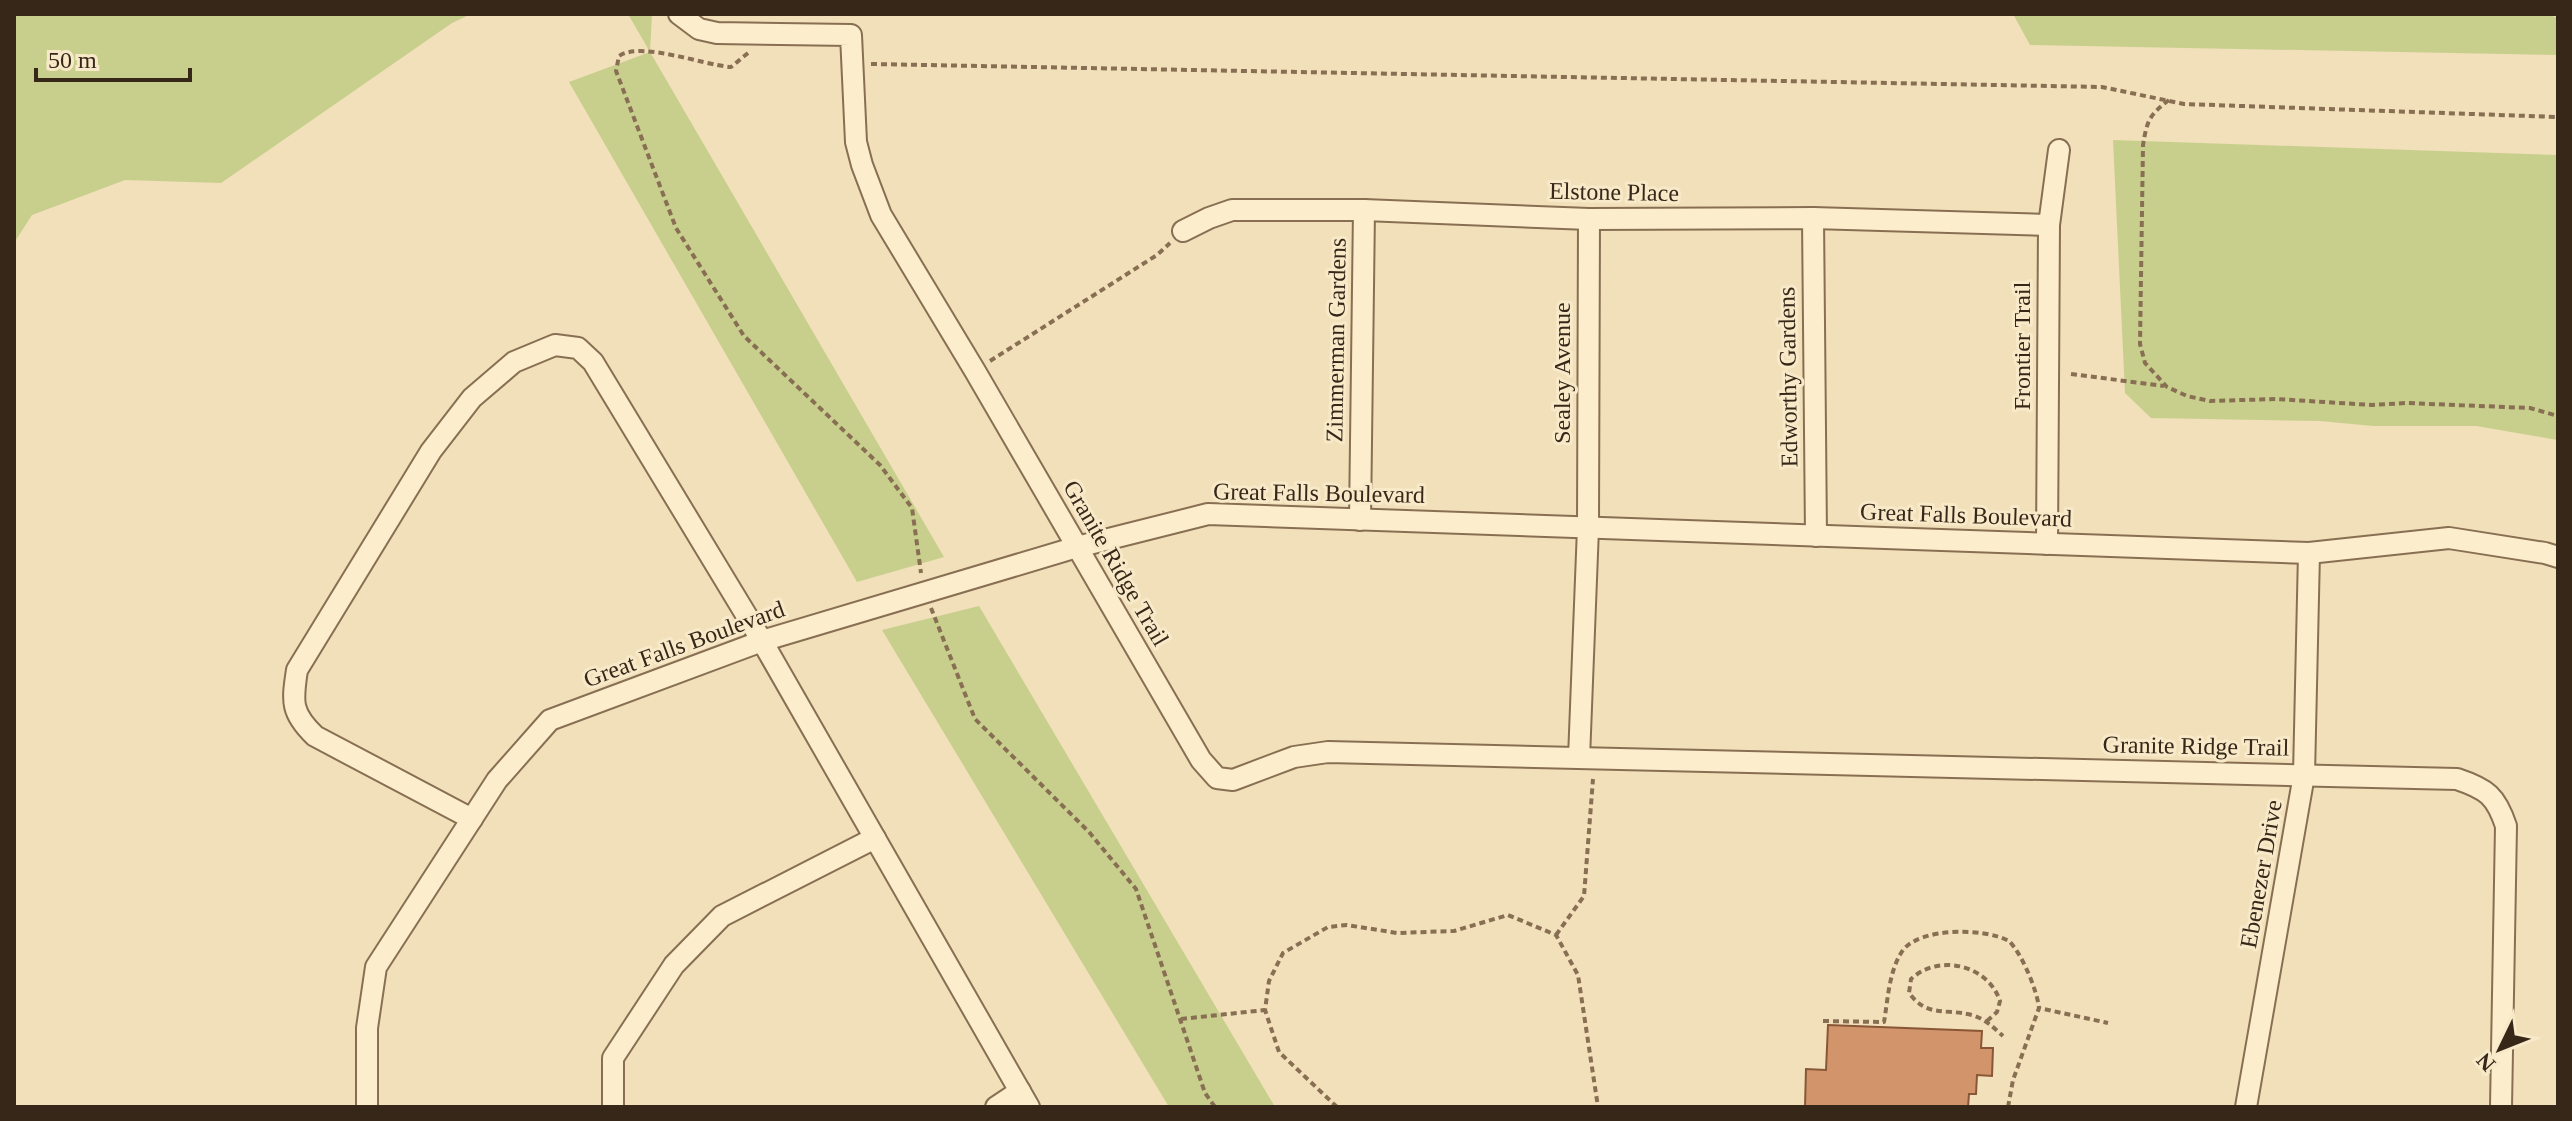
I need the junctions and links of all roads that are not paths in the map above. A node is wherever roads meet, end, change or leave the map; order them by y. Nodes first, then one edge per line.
1 (682, 17) edge
2 (2059, 150) dead end
3 (1364, 210) junction
4 (1813, 218) junction
5 (1589, 219) junction
6 (2049, 225) junction
7 (1183, 231) road end
8 (1360, 520) junction
9 (1588, 528) junction
10 (1816, 536) junction
11 (2047, 544) junction
12 (1077, 547) junction
13 (2309, 553) junction
14 (2558, 557) edge
15 (762, 641) junction
16 (1587, 758) junction
17 (2304, 775) junction
18 (472, 819) junction
19 (875, 838) junction
20 (1024, 1099) edge
21 (367, 1107) edge
22 (613, 1107) edge
23 (996, 1107) edge
24 (2246, 1107) edge
25 (2501, 1107) edge

1 - 12 street, Granite Ridge Trail
2 - 6 street, Frontier Trail
3 - 5 street, Elstone Place
3 - 7 street, Elstone Place
3 - 8 street, Zimmerman Gardens
4 - 5 street, Elstone Place
4 - 6 street, Elstone Place
4 - 10 street, Edworthy Gardens
5 - 9 street, Sealey Avenue
6 - 11 street, Frontier Trail
8 - 9 street, Great Falls Boulevard
8 - 12 street, Great Falls Boulevard
9 - 10 street, Great Falls Boulevard
9 - 16 street
10 - 11 street, Great Falls Boulevard
11 - 13 street, Great Falls Boulevard
12 - 15 street, Great Falls Boulevard
12 - 16 street, Granite Ridge Trail
13 - 14 street, Great Falls Boulevard
13 - 17 street, Ebenezer Drive
15 - 18 street, Great Falls Boulevard
15 - 18 street
15 - 19 street
16 - 17 street, Granite Ridge Trail
17 - 24 street, Ebenezer Drive
17 - 25 street, Granite Ridge Trail
18 - 21 street, Great Falls Boulevard
19 - 20 street
19 - 22 street
20 - 23 street

